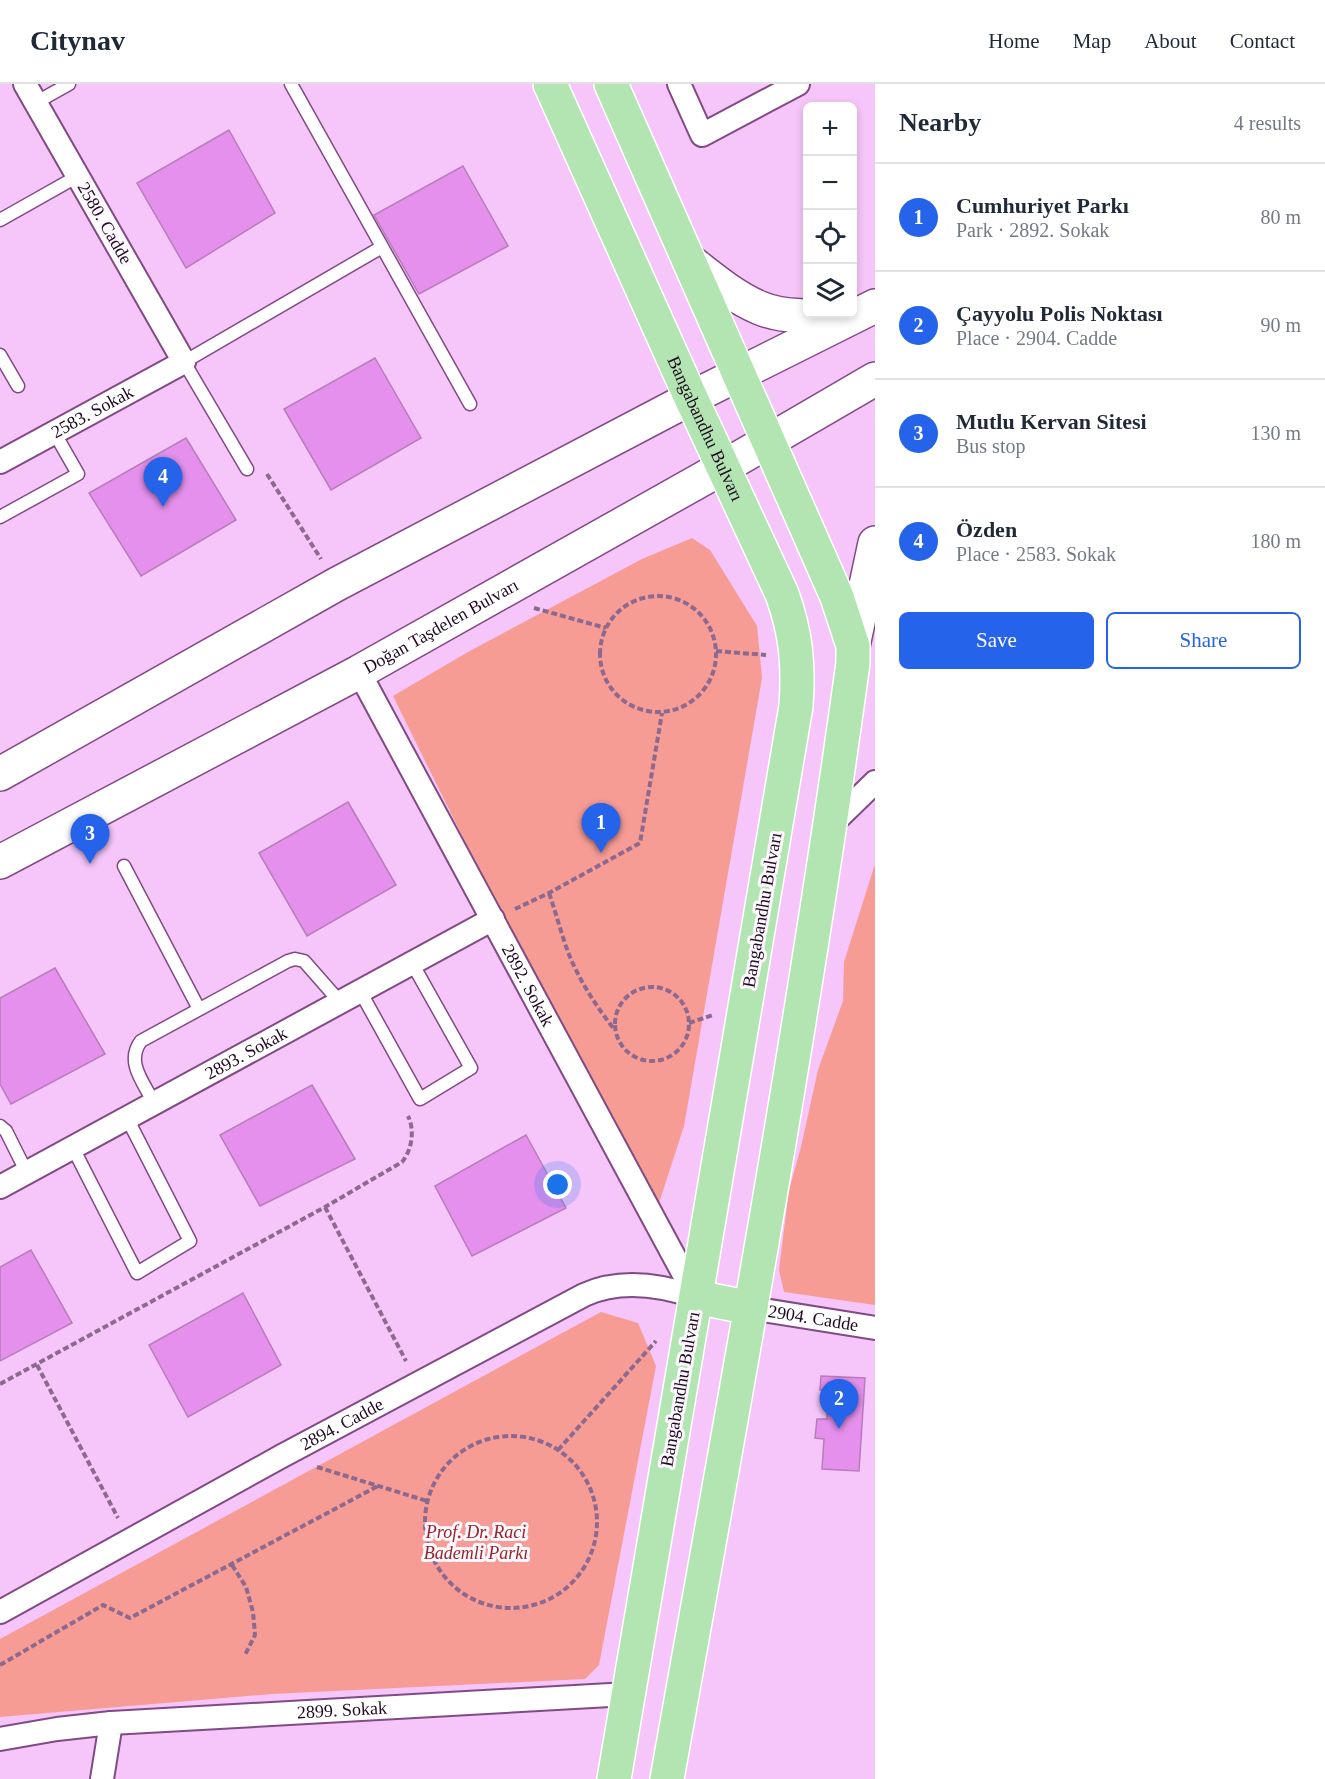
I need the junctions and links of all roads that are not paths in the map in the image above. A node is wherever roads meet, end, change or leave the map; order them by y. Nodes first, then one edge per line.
1 (69, 84) edge
2 (291, 84) edge
3 (550, 84) edge
4 (611, 84) edge
5 (679, 84) edge
6 (798, 84) edge
7 (30, 93) edge
8 (78, 176) junction
9 (0, 220) edge
10 (382, 247) junction
11 (691, 262) junction
12 (860, 311) edge
13 (0, 355) edge
14 (184, 362) junction
15 (739, 375) junction
16 (875, 379) edge
17 (18, 386) dead end
18 (691, 398) junction
19 (470, 404) dead end
20 (54, 432) junction
21 (769, 440) junction
22 (0, 462) edge
23 (722, 468) junction
24 (247, 469) road end
25 (0, 517) edge
26 (875, 543) edge
27 (853, 646) junction
28 (359, 672) junction
29 (0, 774) edge
30 (875, 782) edge
31 (831, 825) junction
32 (0, 862) edge
33 (123, 866) dead end
34 (493, 919) junction
35 (412, 963) junction
36 (360, 991) junction
37 (340, 1002) junction
38 (199, 1009) junction
39 (154, 1103) junction
40 (127, 1118) junction
41 (0, 1126) edge
42 (73, 1148) junction
43 (27, 1173) junction
44 (0, 1187) edge
45 (696, 1297) junction
46 (751, 1308) junction
47 (875, 1328) edge
48 (0, 1612) edge
49 (628, 1694) junction
50 (111, 1723) junction
51 (0, 1739) edge
52 (102, 1779) edge
53 (614, 1779) edge
54 (668, 1779) edge

1 - 7 lane
2 - 10 lane
3 - 18 main road, Bangabandhu Bulvarı
4 - 11 main road
5 - 6 street
7 - 8 street, 2580. Cadde
8 - 9 lane
8 - 14 street, 2580. Cadde
10 - 14 lane
10 - 19 lane
11 - 12 main road
11 - 15 main road
12 - 15 main road
13 - 17 lane
14 - 20 street, 2583. Sokak
14 - 24 lane
15 - 18 main road
15 - 21 main road
16 - 21 main road, Doğan Taşdelen Bulvarı
18 - 23 main road, Bangabandhu Bulvarı
18 - 29 main road
20 - 22 street, 2583. Sokak
20 - 25 lane
21 - 23 main road, Doğan Taşdelen Bulvarı
21 - 27 main road
23 - 28 main road, Doğan Taşdelen Bulvarı
23 - 45 main road, Bangabandhu Bulvarı
26 - 27 main road
27 - 31 main road
28 - 32 main road, Doğan Taşdelen Bulvarı
28 - 34 street, 2892. Sokak
30 - 31 street
31 - 46 main road
33 - 38 lane
34 - 35 street, 2893. Sokak
34 - 45 street, 2892. Sokak
35 - 36 street, 2893. Sokak
35 - 36 lane
36 - 37 street, 2893. Sokak
37 - 38 lane
37 - 39 street, 2893. Sokak
38 - 39 lane
39 - 40 street, 2893. Sokak
40 - 42 street, 2893. Sokak
40 - 42 lane
41 - 43 lane
42 - 43 street, 2893. Sokak
43 - 44 street, 2893. Sokak
45 - 46 main road
45 - 48 street, 2894. Cadde
45 - 49 main road, Bangabandhu Bulvarı
46 - 47 street, 2904. Cadde
46 - 54 main road
49 - 50 street, 2899. Sokak
49 - 53 main road, Bangabandhu Bulvarı
50 - 51 street, 2899. Sokak
50 - 52 street

